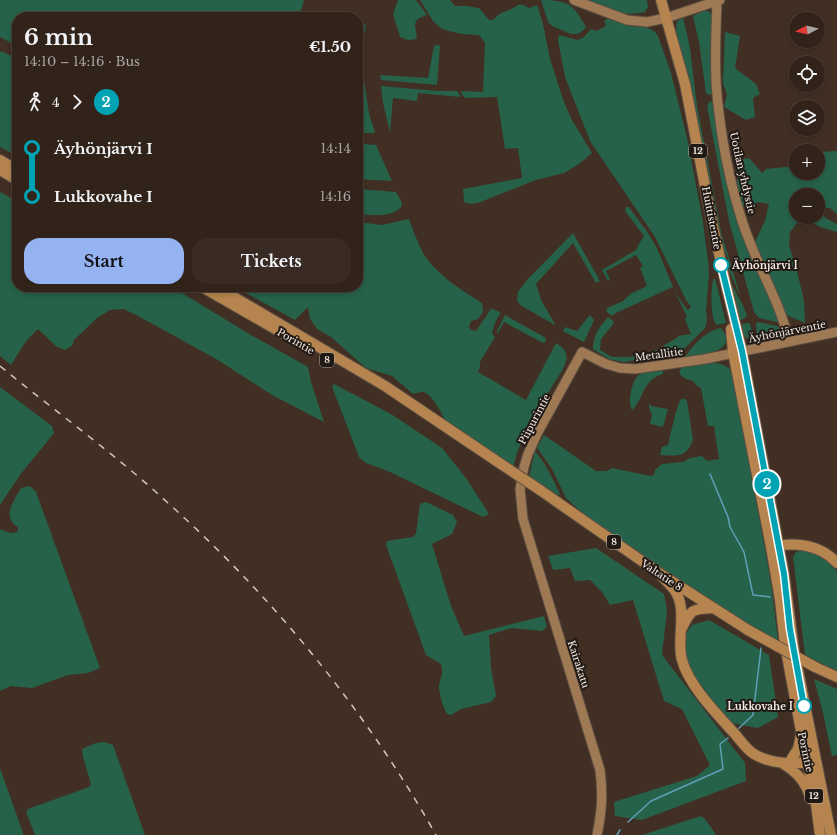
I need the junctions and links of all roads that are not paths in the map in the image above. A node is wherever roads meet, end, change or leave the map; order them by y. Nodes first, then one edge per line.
1 (574, 0) edge
2 (661, 0) edge
3 (718, 1) edge
4 (666, 18) junction
5 (0, 160) edge
6 (12, 167) edge
7 (0, 170) edge
8 (12, 177) edge
9 (211, 292) edge
10 (225, 292) edge
11 (837, 332) edge
12 (789, 341) junction
13 (737, 351) junction
14 (582, 352) joint
15 (452, 431) junction
16 (495, 460) joint
17 (521, 501) joint
18 (775, 546) junction
19 (837, 563) edge
20 (659, 573) junction
21 (712, 608) junction
22 (681, 629) junction
23 (789, 648) junction
24 (837, 677) edge
25 (802, 731) junction
26 (739, 739) junction
27 (792, 758) junction
28 (809, 760) junction
29 (782, 763) junction
30 (817, 817) junction
31 (597, 835) edge
32 (820, 835) edge
33 (831, 835) edge

1 - 4 main road
2 - 4 highway, Huittistentie / 12
3 - 4 main road
3 - 12 main road, Uotilan yhdystie
4 - 13 highway, Huittistentie / 12
5 - 6 highway
7 - 8 highway
9 - 15 highway, Porintie / 8
10 - 15 highway, Porintie / 8
11 - 12 main road, Äyhönjärventie
12 - 13 main road, Äyhönjärventie
13 - 14 main road, Metallitie
13 - 18 highway, Huittistentie / 12
14 - 17 main road, Piipurintie
15 - 16 highway, Porintie / 8
16 - 20 highway, Valtatie 8 / 8, bridge
17 - 31 main road, Kairakatu
18 - 19 highway
18 - 23 highway, Huittistentie / 12
20 - 21 highway, Valtatie 8 / 8
20 - 22 highway
21 - 22 highway
21 - 24 highway, Valtatie 8 / 8, bridge
22 - 26 highway
23 - 25 highway, Porintie / 12
23 - 28 highway, Porintie / 12
25 - 27 highway
25 - 28 highway, Porintie / 12
26 - 27 highway
26 - 29 highway
27 - 28 highway
28 - 29 highway
28 - 30 highway, Porintie / 12
28 - 33 highway, Porintie / 12
29 - 30 highway
30 - 32 highway, Porintie / 12

